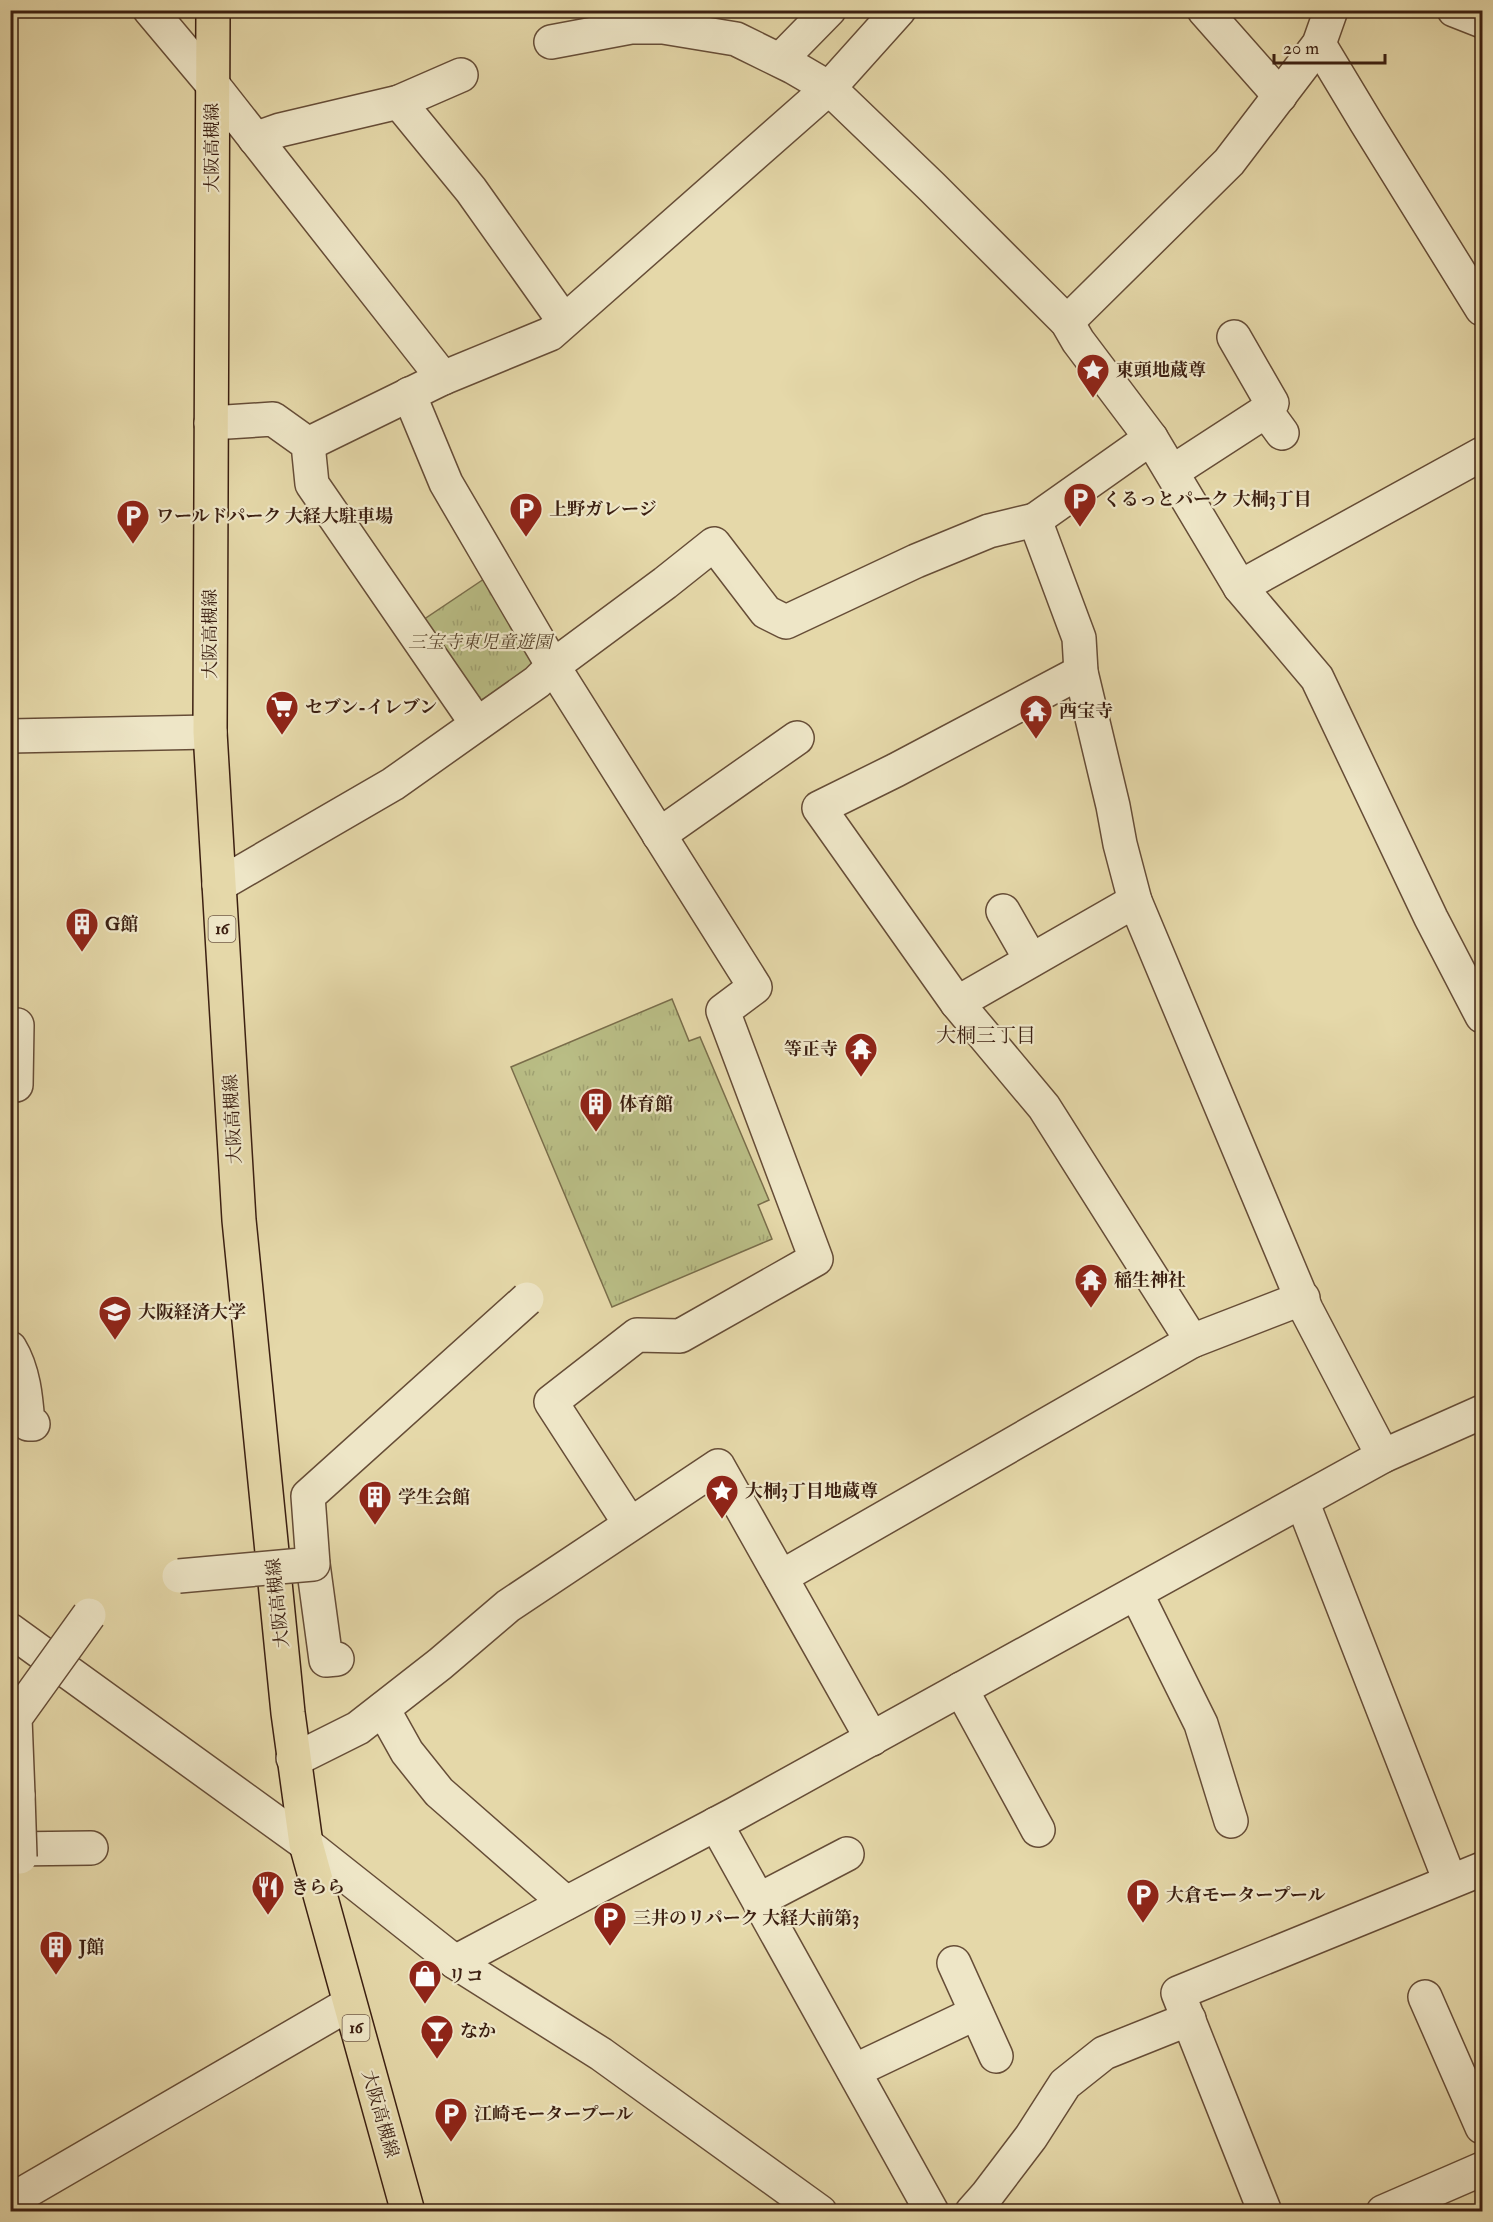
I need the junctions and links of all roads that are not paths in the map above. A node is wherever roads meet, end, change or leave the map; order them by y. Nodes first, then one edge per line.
1 (150, 10) edge
2 (213, 10) edge
3 (829, 10) edge
4 (899, 10) edge
5 (1204, 10) edge
6 (1331, 10) edge
7 (1454, 10) edge
8 (628, 19) edge
9 (1482, 21) edge
10 (551, 42) dead end
11 (1319, 44) junction
12 (780, 60) junction
13 (461, 75) dead end
14 (213, 85) junction
15 (829, 88) junction
16 (1280, 96) junction
17 (399, 102) junction
18 (255, 139) junction
19 (1482, 309) edge
20 (564, 321) junction
21 (1067, 322) junction
22 (1234, 337) dead end
23 (444, 378) junction
24 (410, 394) junction
25 (211, 423) junction
26 (1151, 438) junction
27 (308, 444) junction
28 (1482, 454) edge
29 (1172, 472) junction
30 (1035, 520) junction
31 (1240, 587) junction
32 (553, 666) junction
33 (1082, 672) junction
34 (477, 724) junction
35 (210, 732) junction
36 (10, 736) edge
37 (797, 738) dead end
38 (659, 835) junction
39 (219, 885) junction
40 (1135, 901) junction
41 (1002, 910) dead end
42 (1031, 960) junction
43 (957, 1003) junction
44 (1482, 1016) edge
45 (17, 1025) dead end
46 (14, 1081) edge
47 (1303, 1298) junction
48 (527, 1299) dead end
49 (1192, 1341) junction
50 (10, 1348) edge
51 (1482, 1412) edge
52 (33, 1424) dead end
53 (1383, 1456) junction
54 (1302, 1501) junction
55 (630, 1524) junction
56 (313, 1564) junction
57 (179, 1576) dead end
58 (781, 1577) junction
59 (1136, 1593) junction
60 (89, 1615) dead end
61 (10, 1630) edge
62 (338, 1659) dead end
63 (961, 1689) junction
64 (382, 1709) junction
65 (872, 1739) junction
66 (293, 1758) junction
67 (14, 1796) edge
68 (1231, 1821) dead end
69 (716, 1824) junction
70 (1038, 1830) dead end
71 (306, 1844) junction
72 (91, 1848) dead end
73 (15, 1853) edge
74 (847, 1854) dead end
75 (1482, 1869) edge
76 (1450, 1881) junction
77 (759, 1900) junction
78 (566, 1903) junction
79 (455, 1962) junction
80 (954, 1962) dead end
81 (1425, 1997) dead end
82 (350, 2004) junction
83 (975, 2013) junction
84 (1189, 2019) junction
85 (996, 2056) dead end
86 (854, 2071) junction
87 (1482, 2127) edge
88 (1482, 2169) edge
89 (10, 2201) edge
90 (408, 2211) edge
91 (820, 2211) edge
92 (932, 2211) edge
93 (972, 2211) edge
94 (1265, 2211) edge
95 (1383, 2211) edge

1 - 14 street
2 - 14 main road, 大阪高槻線 / 16
3 - 12 street
4 - 15 street
5 - 16 street
6 - 11 street
7 - 9 street
8 - 10 street
8 - 12 street
11 - 16 street
11 - 19 street
12 - 15 street
13 - 17 street
14 - 18 street
14 - 25 main road, 大阪高槻線 / 16
15 - 20 street
15 - 21 street
16 - 21 street
17 - 18 street
17 - 20 street
18 - 23 street
20 - 23 street
21 - 26 street
22 - 29 street
23 - 24 street
24 - 27 street
24 - 32 street
25 - 27 street
25 - 35 main road, 大阪高槻線 / 16
26 - 29 street
26 - 30 street
27 - 34 street
28 - 31 street
29 - 31 street
30 - 32 street
30 - 33 street
31 - 44 street
32 - 34 street
32 - 38 street
33 - 40 street
33 - 43 street
34 - 39 street
35 - 36 street
35 - 39 main road, 大阪高槻線 / 16
37 - 38 street
38 - 55 street
39 - 66 main road, 大阪高槻線 / 16
40 - 42 street
40 - 47 street
41 - 42 street
42 - 43 street
43 - 49 street
45 - 46 street
47 - 49 street
47 - 53 street
48 - 56 street, bridge
49 - 58 street
50 - 52 street
51 - 53 street
53 - 54 street
54 - 59 street
54 - 76 street
55 - 58 street
55 - 64 street
56 - 57 street, bridge
56 - 62 street
58 - 65 street
59 - 63 street
59 - 68 street
60 - 67 street, bridge
61 - 71 street
63 - 65 street
63 - 70 street
64 - 66 street
64 - 78 street
65 - 69 street
66 - 71 main road, 大阪高槻線 / 16
67 - 73 street, bridge
69 - 77 street
69 - 78 street
71 - 79 street
71 - 82 main road, 大阪高槻線 / 16
72 - 73 street
74 - 77 street
75 - 76 street
76 - 84 street
77 - 86 street
78 - 79 street
79 - 91 street
80 - 83 street
81 - 87 street
82 - 89 street
82 - 90 main road, 大阪高槻線 / 16
83 - 85 street
83 - 86 street
84 - 93 street
84 - 94 street
86 - 92 street
88 - 95 street

